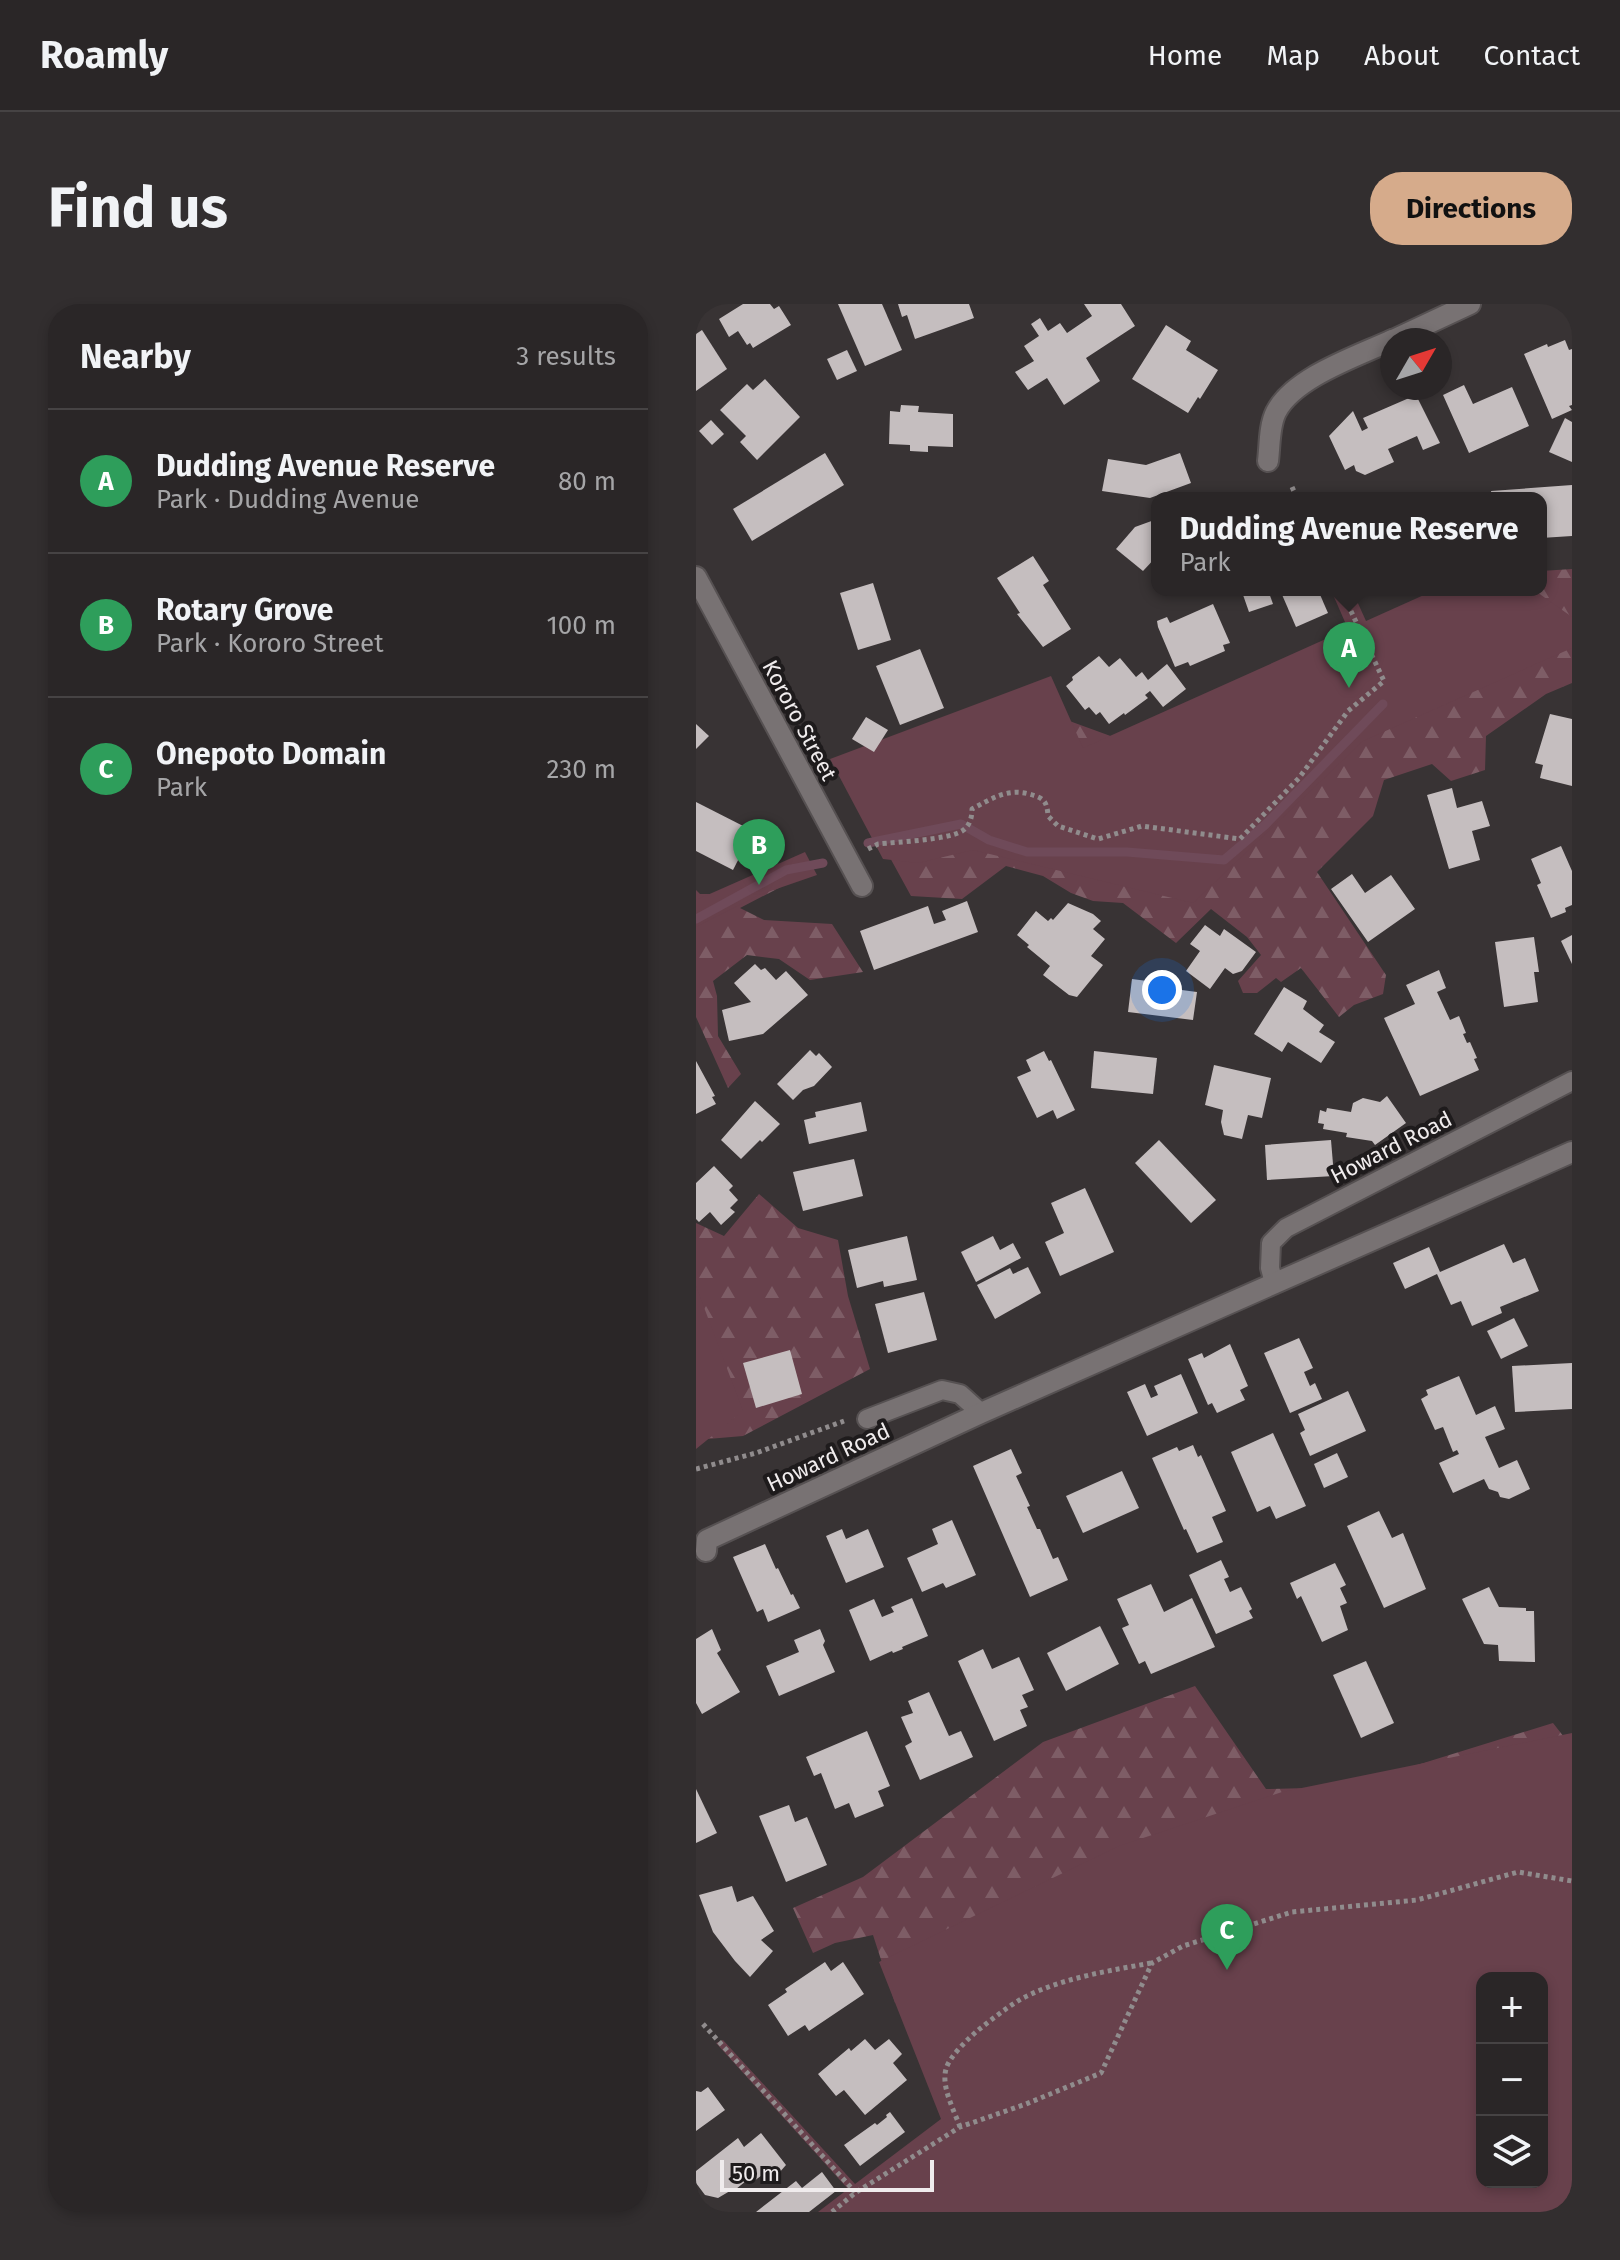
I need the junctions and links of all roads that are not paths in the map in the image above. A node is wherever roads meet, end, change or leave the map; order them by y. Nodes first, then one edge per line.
1 (1470, 304) edge
2 (1418, 328) edge
3 (1380, 346) edge
4 (1268, 461) dead end
5 (696, 577) edge
6 (862, 886) dead end
7 (1572, 1081) edge
8 (1572, 1152) edge
9 (1274, 1283) junction
10 (981, 1413) junction
11 (867, 1419) dead end
12 (706, 1551) dead end

1 - 2 street
3 - 4 street
5 - 6 street, Kororo Street
7 - 9 lane, Howard Road
8 - 9 street, Howard Road
9 - 10 street, Howard Road
10 - 11 lane, Howard Road
10 - 12 street, Howard Road

